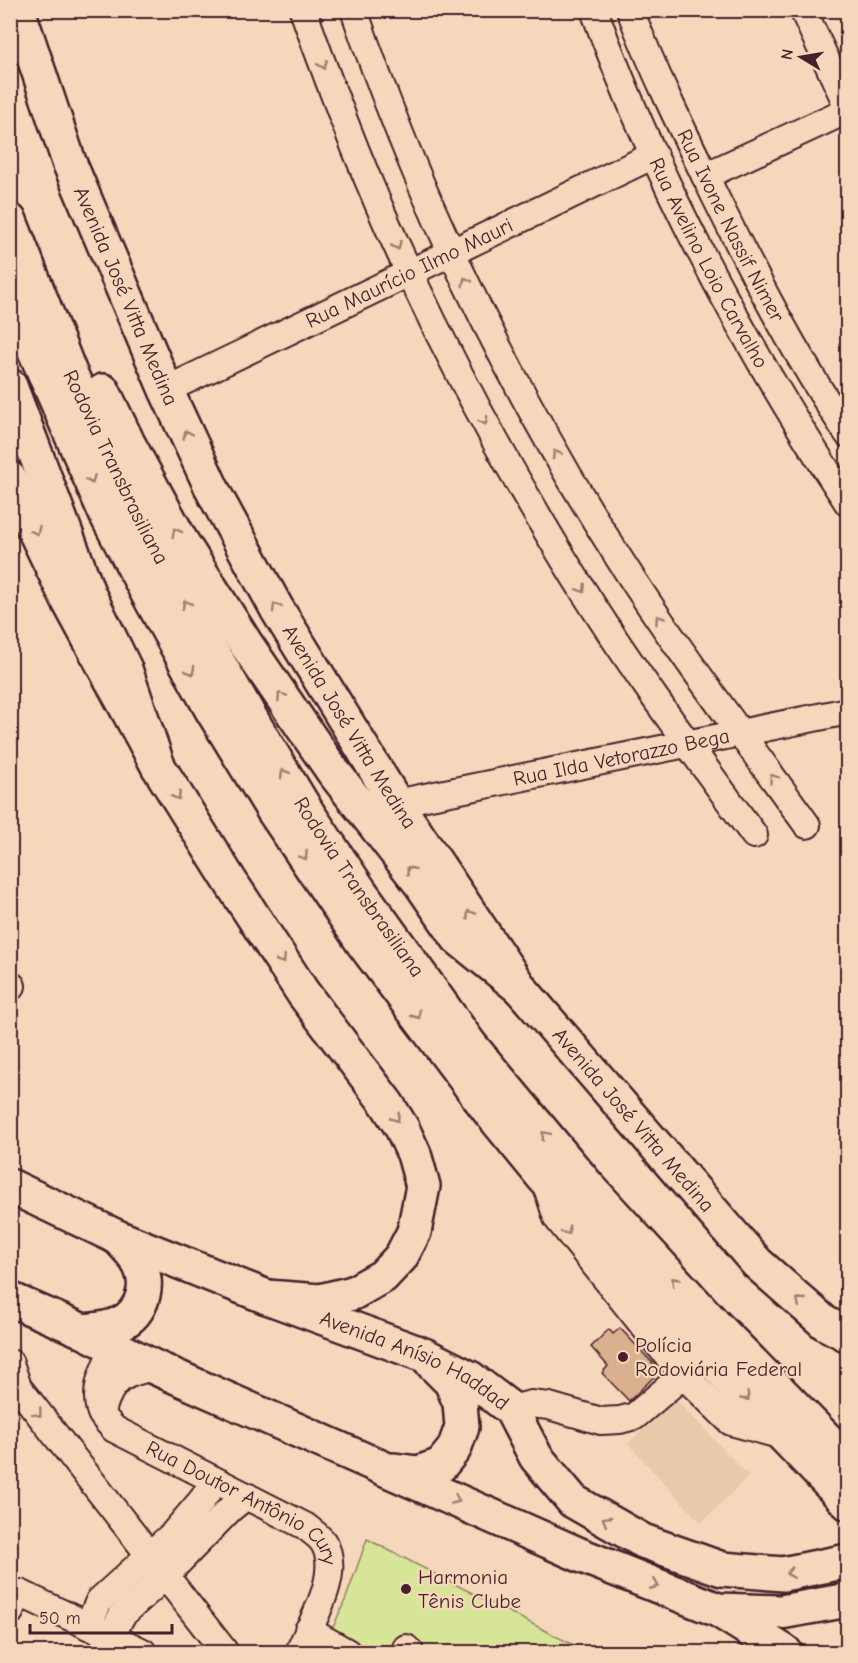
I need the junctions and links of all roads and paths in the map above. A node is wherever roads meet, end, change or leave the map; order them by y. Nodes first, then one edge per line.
1 (18, 10) edge
2 (303, 10) edge
3 (354, 10) edge
4 (594, 10) edge
5 (630, 10) edge
6 (803, 10) edge
7 (848, 108) edge
8 (654, 155) junction
9 (705, 176) junction
10 (10, 222) edge
11 (452, 252) junction
12 (409, 273) junction
13 (10, 291) edge
14 (44, 308) junction
15 (10, 386) edge
16 (166, 390) junction
17 (848, 435) edge
18 (10, 479) edge
19 (848, 504) edge
20 (848, 711) edge
21 (740, 732) junction
22 (687, 743) junction
23 (158, 766) junction
24 (396, 803) junction
25 (807, 825) dead end
26 (754, 835) dead end
27 (520, 988) junction
28 (10, 1186) edge
29 (117, 1237) junction
30 (267, 1297) junction
31 (10, 1299) edge
32 (133, 1316) junction
33 (83, 1331) junction
34 (848, 1335) edge
35 (114, 1347) junction
36 (700, 1350) junction
37 (424, 1355) junction
38 (10, 1363) edge
39 (154, 1367) junction
40 (14, 1382) edge
41 (511, 1409) junction
42 (102, 1414) junction
43 (848, 1461) edge
44 (383, 1468) junction
45 (215, 1480) junction
46 (246, 1496) junction
47 (848, 1503) edge
48 (148, 1556) junction
49 (848, 1561) edge
50 (165, 1576) junction
51 (848, 1600) edge
52 (718, 1610) junction
53 (10, 1612) edge
54 (88, 1626) junction
55 (111, 1637) junction
56 (304, 1641) edge
57 (143, 1653) edge
58 (225, 1653) edge
59 (347, 1653) edge
60 (785, 1653) edge

1 - 16 main road, Avenida José Vitta Medina
2 -> 12 street
3 - 11 street
4 - 8 street, Rua Avelino Loio Carvalho
5 - 9 street, Rua Ivone Nassif Nimer
6 - 7 street
7 - 9 street
8 - 11 street, Rua Maurício Ilmo Mauri
8 - 19 street, Rua Avelino Loio Carvalho
9 - 17 street, Rua Ivone Nassif Nimer
10 - 14 main road, Rodovia Transbrasiliana
11 - 12 street, Rua Maurício Ilmo Mauri
21 -> 11 street
12 - 16 street, Rua Maurício Ilmo Mauri
12 -> 22 street
13 -> 36 main road, Rodovia Transbrasiliana
27 -> 14 main road
36 -> 14 main road, Rodovia Transbrasiliana
15 - 23 main road
24 -> 16 main road, Avenida José Vitta Medina
18 -> 23 main road
20 - 21 street, Rua Ilda Vetorazzo Bega
21 - 22 street, Rua Ilda Vetorazzo Bega
25 -> 21 street
22 - 24 street, Rua Ilda Vetorazzo Bega
22 - 26 street
23 -> 30 main road
27 -> 24 main road, Avenida José Vitta Medina
34 -> 27 main road, Avenida José Vitta Medina
28 - 29 main road, Avenida Anísio Haddad
29 - 30 main road, Avenida Anísio Haddad
29 - 32 main road
30 - 37 main road, Avenida Anísio Haddad
31 - 33 main road
32 - 33 main road
32 - 35 main road
33 - 35 main road
35 - 39 main road
35 - 42 street
36 - 41 street
36 - 43 main road, Rodovia Transbrasiliana
36 -> 47 main road, Rodovia Transbrasiliana
37 - 41 main road, Avenida Anísio Haddad
37 - 44 main road
38 - 40 street
39 - 42 street
39 - 44 main road
40 -> 48 street
49 -> 41 main road, Avenida Anísio Haddad
42 - 45 street, Rua Doutor Antônio Cury
44 -> 52 main road
45 - 46 street, Rua Doutor Antônio Cury
45 - 48 street
46 - 50 street
46 - 56 street, Rua Doutor Antônio Cury
48 - 50 street
48 - 54 street
50 - 55 street
50 - 58 street
51 - 52 main road
52 - 60 main road
53 - 54 street
54 - 55 street
55 - 57 street
56 - 59 street

